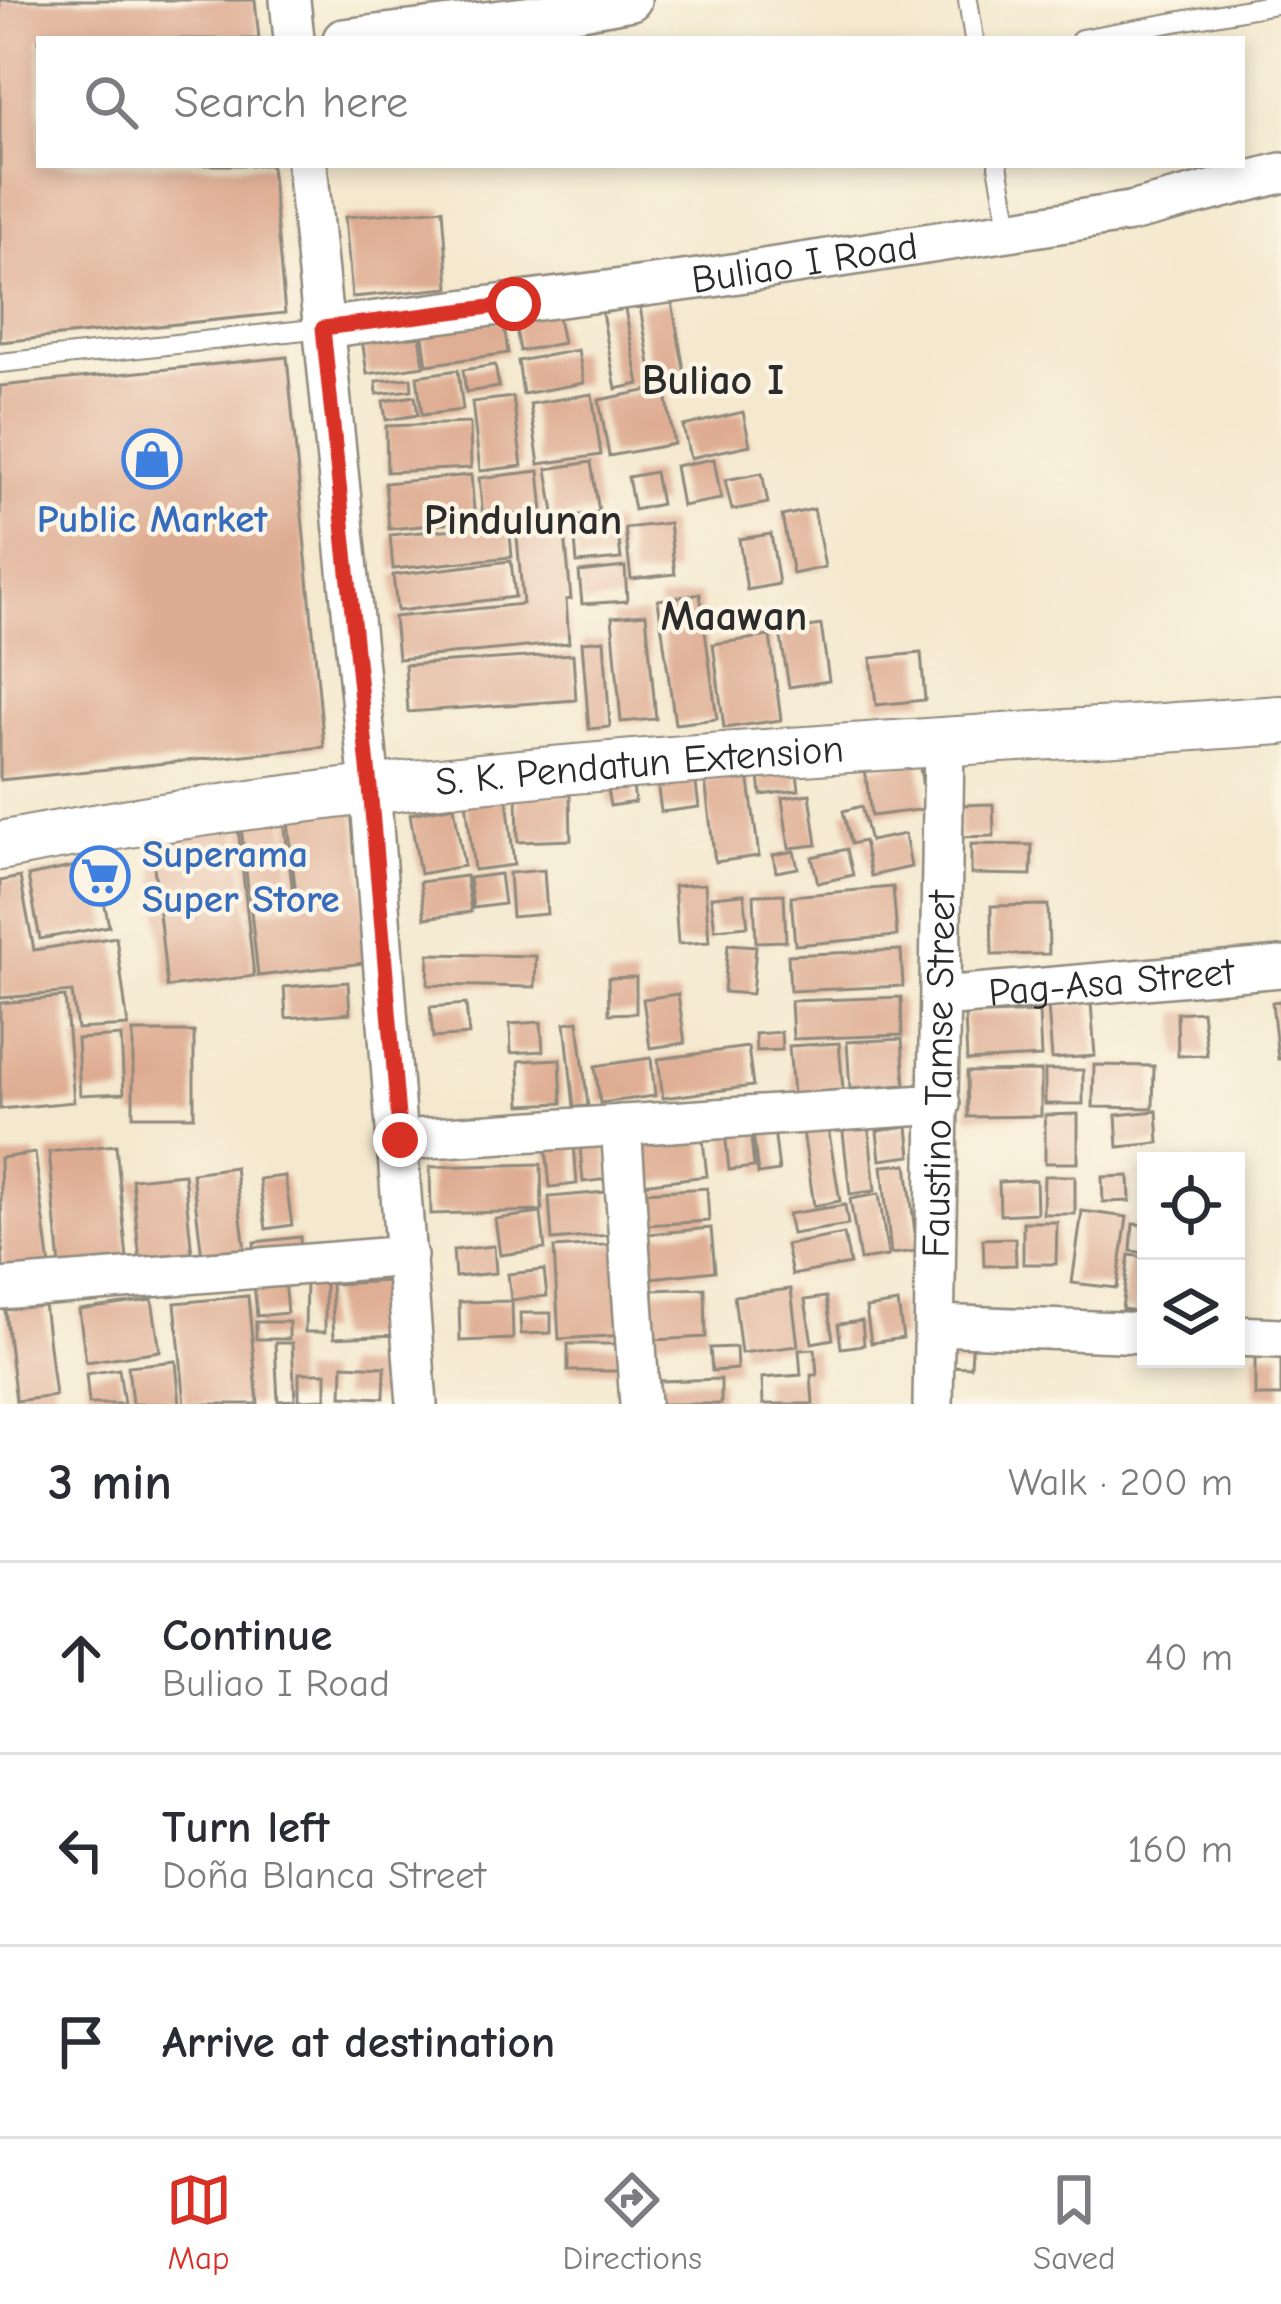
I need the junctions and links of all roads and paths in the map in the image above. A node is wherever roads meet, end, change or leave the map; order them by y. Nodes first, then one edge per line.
1 (290, 0) edge
2 (632, 0) edge
3 (968, 0) edge
4 (1281, 4) edge
5 (294, 36) edge
6 (368, 36) edge
7 (974, 36) edge
8 (1098, 36) edge
9 (307, 168) edge
10 (999, 168) edge
11 (1281, 173) edge
12 (1010, 231) junction
13 (323, 328) junction
14 (0, 363) edge
15 (1281, 720) edge
16 (944, 744) junction
17 (370, 787) junction
18 (0, 846) edge
19 (1281, 968) edge
20 (941, 997) junction
21 (940, 1104) junction
22 (620, 1125) junction
23 (400, 1140) junction
24 (407, 1256) junction
25 (0, 1289) edge
26 (935, 1325) junction
27 (1137, 1333) edge
28 (1245, 1336) edge
29 (1281, 1338) edge
30 (417, 1404) edge
31 (640, 1404) edge
32 (933, 1404) edge

1 - 5 street
2 - 6 street
3 - 7 lane
4 - 8 lane
9 - 13 street
10 - 12 lane
11 - 12 street, Buliao I Road
12 - 13 street, Buliao I Road
13 - 14 lane
13 - 17 street
15 - 16 street, S. K. Pendatun Extension
16 - 17 street, S. K. Pendatun Extension
16 - 20 street, Faustino Tamse Street
17 - 18 street, S. K. Pendatun Extension
17 - 23 street
19 - 20 street, Pag-Asa Street
20 - 21 street, Faustino Tamse Street
21 - 22 street
21 - 26 street, Faustino Tamse Street
22 - 23 street
22 - 31 street
23 - 24 street
24 - 25 street
24 - 30 street
26 - 27 street
26 - 32 street, Faustino Tamse Street
28 - 29 street

